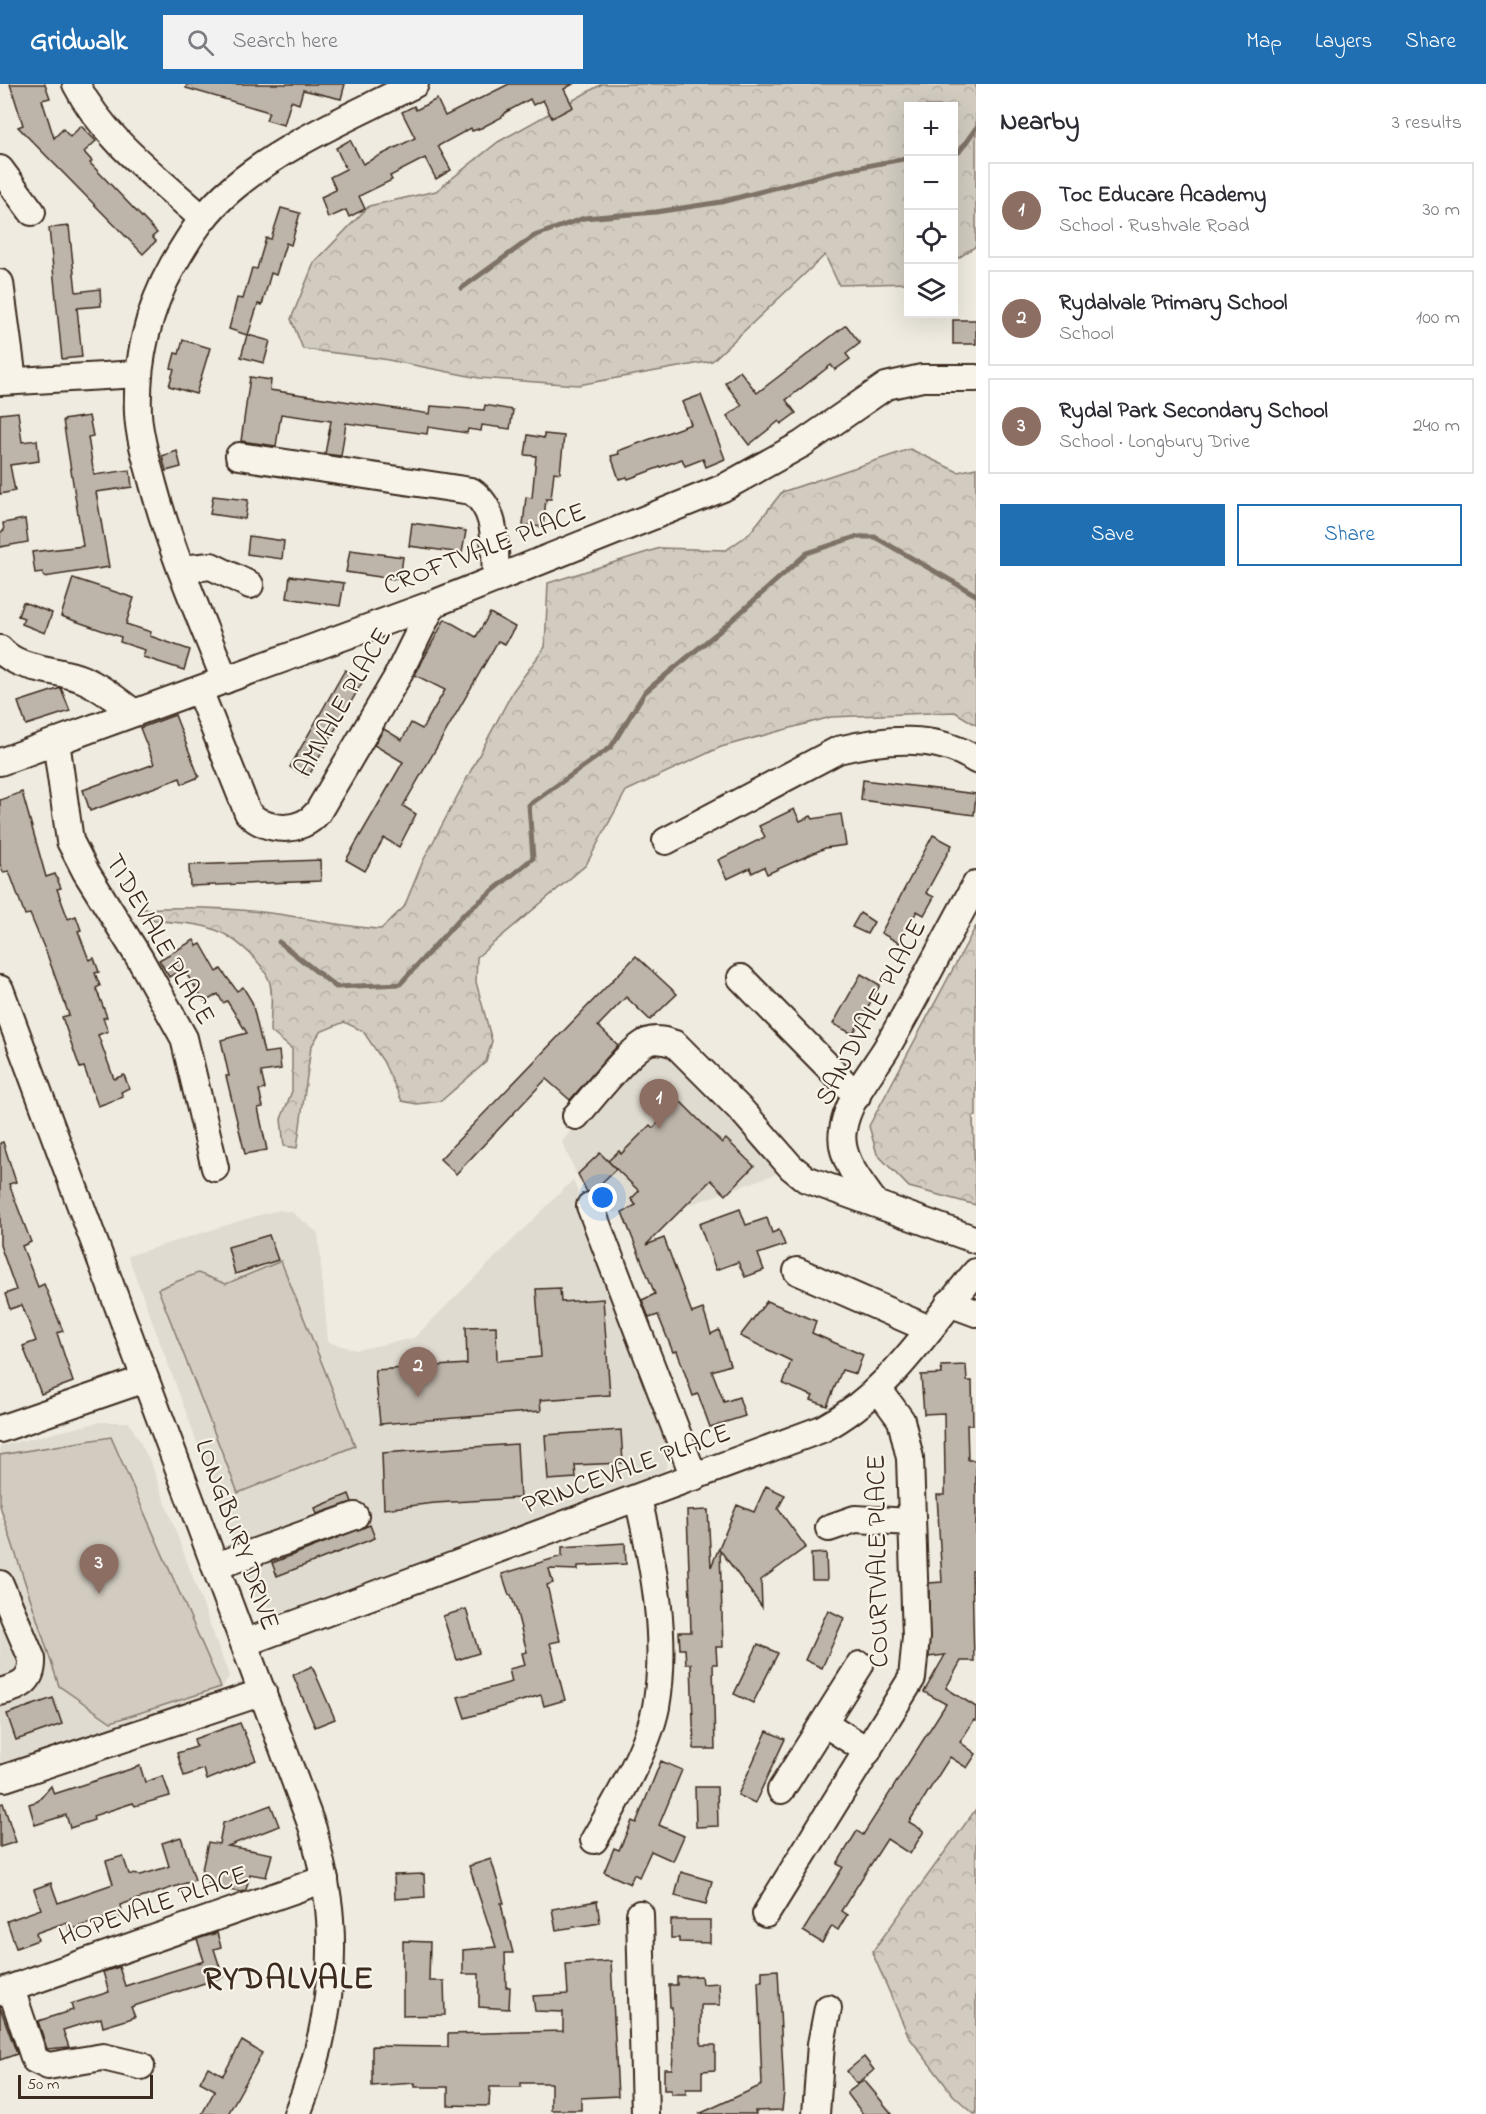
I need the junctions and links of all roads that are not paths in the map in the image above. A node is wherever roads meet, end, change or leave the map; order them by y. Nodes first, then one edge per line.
1 (76, 84) edge
2 (414, 84) edge
3 (0, 169) edge
4 (32, 212) dead end
5 (202, 218) junction
6 (0, 283) edge
7 (139, 374) junction
8 (976, 378) edge
9 (7, 381) edge
10 (239, 456) dead end
11 (181, 569) junction
12 (496, 578) junction
13 (250, 585) dead end
14 (433, 604) junction
15 (0, 649) edge
16 (225, 680) junction
17 (199, 690) junction
18 (133, 712) junction
19 (56, 741) junction
20 (976, 760) edge
21 (0, 762) edge
22 (666, 841) dead end
23 (976, 884) edge
24 (741, 978) dead end
25 (0, 989) edge
26 (9, 1041) edge
27 (856, 1096) junction
28 (576, 1116) dead end
29 (215, 1168) dead end
30 (875, 1203) junction
31 (590, 1206) dead end
32 (976, 1240) edge
33 (797, 1271) dead end
34 (976, 1272) edge
35 (949, 1303) junction
36 (976, 1313) edge
37 (929, 1329) junction
38 (145, 1379) junction
39 (879, 1390) junction
40 (0, 1430) edge
41 (694, 1477) junction
42 (638, 1499) junction
43 (355, 1516) dead end
44 (912, 1522) junction
45 (830, 1528) dead end
46 (216, 1566) junction
47 (0, 1584) edge
48 (244, 1643) junction
49 (860, 1665) dead end
50 (0, 1692) edge
51 (263, 1692) junction
52 (824, 1723) junction
53 (868, 1751) junction
54 (5, 1778) dead end
55 (782, 1790) dead end
56 (594, 1840) dead end
57 (325, 1879) junction
58 (640, 1914) dead end
59 (766, 1914) dead end
60 (5, 1991) edge
61 (828, 2008) dead end
62 (141, 2066) dead end
63 (297, 2114) edge
64 (645, 2114) edge
65 (816, 2114) edge

1 - 5 street
2 - 5 street
3 - 4 street
5 - 7 street
6 - 9 street
7 - 9 street
7 - 11 street
8 - 12 street, CROFTVALE PLACE
10 - 12 street
11 - 13 street
11 - 16 street
12 - 14 street, CROFTVALE PLACE
14 - 16 street, CROFTVALE PLACE
14 - 17 street, AMVALE PLACE
15 - 18 street
16 - 17 street, CROFTVALE PLACE
17 - 18 street, CROFTVALE PLACE
18 - 19 street, CROFTVALE PLACE
19 - 21 street, CROFTVALE PLACE
19 - 29 street, TIDEVALE PLACE
20 - 22 street
23 - 27 street, SANDVALE PLACE
24 - 27 street
25 - 26 street, LONGBURY DRIVE
26 - 38 street, LONGBURY DRIVE
27 - 30 street, SANDVALE PLACE
28 - 30 street
30 - 32 street
31 - 41 street
33 - 37 street
34 - 35 street, PRINCEVALE PLACE
35 - 36 street
35 - 37 street, PRINCEVALE PLACE
37 - 39 street, PRINCEVALE PLACE
38 - 40 street
38 - 46 street, LONGBURY DRIVE
39 - 41 street, PRINCEVALE PLACE
39 - 44 street, COURTVALE PLACE
41 - 42 street, PRINCEVALE PLACE
42 - 48 street, PRINCEVALE PLACE
42 - 56 street
43 - 46 street
44 - 45 street
44 - 53 street, COURTVALE PLACE
46 - 48 street, LONGBURY DRIVE
47 - 50 street
48 - 51 street, LONGBURY DRIVE
49 - 52 street
51 - 54 street
51 - 57 street, LONGBURY DRIVE
52 - 53 street
52 - 55 street
53 - 59 street, COURTVALE PLACE
57 - 60 street, HOPEVALE PLACE
57 - 63 street, LONGBURY DRIVE
58 - 64 street
60 - 62 street
61 - 65 street

